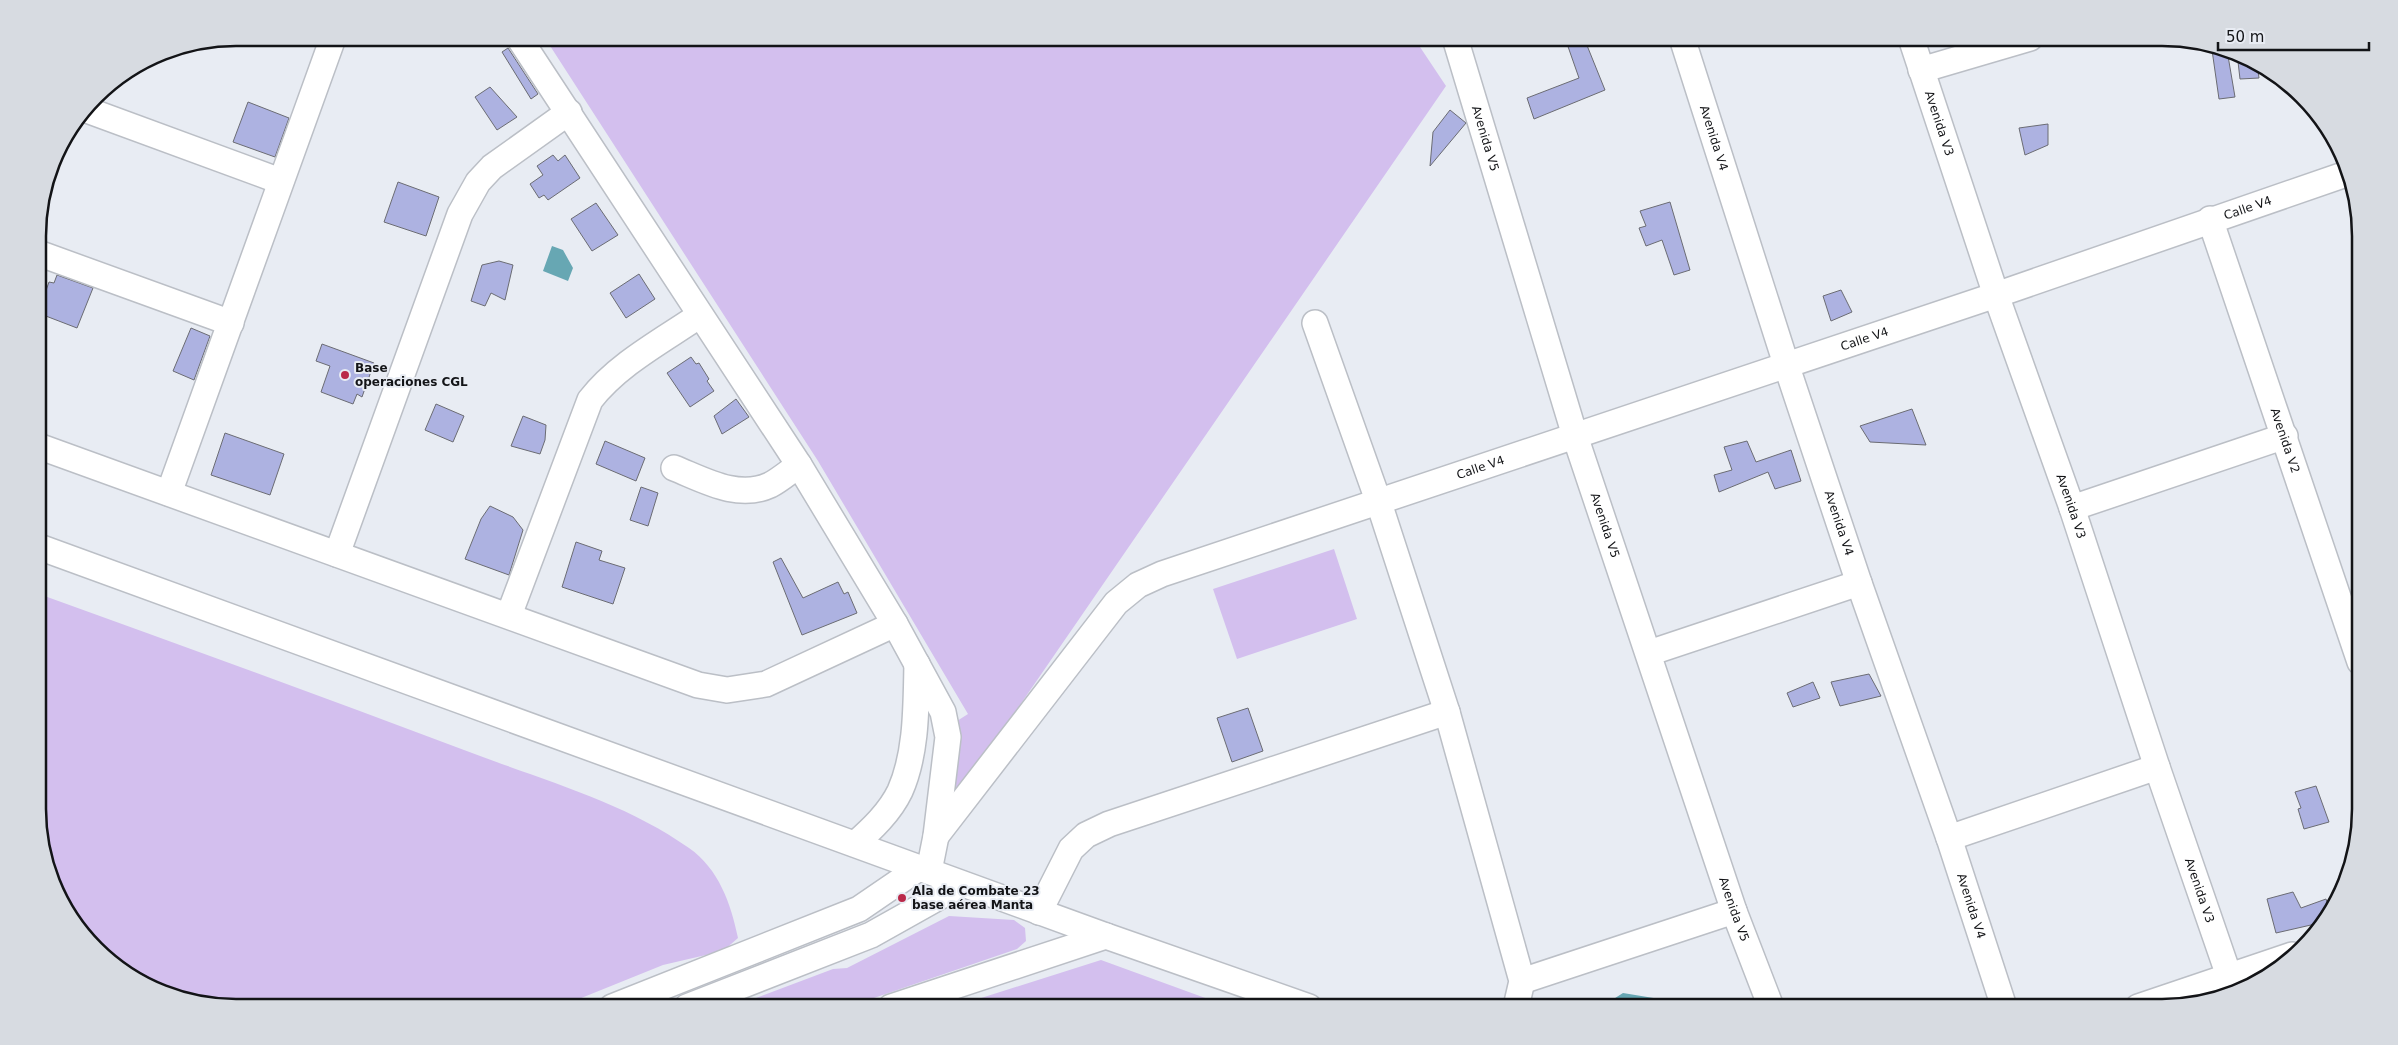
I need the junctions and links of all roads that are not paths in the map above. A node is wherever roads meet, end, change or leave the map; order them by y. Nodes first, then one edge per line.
1 (330, 46) edge
2 (524, 46) edge
3 (1457, 46) edge
4 (1685, 46) edge
5 (1914, 46) edge
6 (2003, 46) edge
7 (1922, 70) junction
8 (93, 112) edge
9 (568, 112) junction
10 (2342, 175) edge
11 (280, 181) junction
12 (2210, 220) junction
13 (46, 256) edge
14 (1996, 295) junction
15 (700, 316) junction
16 (231, 323) junction
17 (1315, 323) dead end
18 (1786, 364) junction
19 (1575, 436) junction
20 (2285, 436) junction
21 (46, 449) edge
22 (799, 465) junction
23 (674, 468) dead end
24 (169, 493) junction
25 (1379, 503) junction
26 (2072, 508) junction
27 (46, 550) edge
28 (336, 554) junction
29 (1859, 583) junction
30 (509, 615) junction
31 (895, 624) junction
32 (2352, 638) edge
33 (1649, 653) junction
34 (917, 664) junction
35 (1448, 712) junction
36 (2157, 767) junction
37 (936, 836) junction
38 (1949, 838) junction
39 (855, 844) junction
40 (924, 870) junction
41 (962, 884) junction
42 (1734, 911) junction
43 (1039, 912) junction
44 (1106, 936) junction
45 (2275, 961) edge
46 (2230, 976) junction
47 (1522, 982) junction
48 (632, 999) edge
49 (707, 999) edge
50 (915, 999) edge
51 (1286, 999) edge
52 (1518, 999) edge
53 (1768, 999) edge
54 (2001, 999) edge
55 (2162, 999) edge

1 - 11 street
2 - 9 street
3 - 19 street, Avenida V5
4 - 18 street, Avenida V4
5 - 7 street, Avenida V3
6 - 7 street
7 - 14 street, Avenida V3
8 - 11 street
9 - 15 street
9 - 28 street
10 - 12 street, Calle V4
11 - 16 street
12 - 14 street, Calle V4
12 - 20 street, Avenida V2
13 - 16 street
14 - 18 street, Calle V4
14 - 26 street, Avenida V3
15 - 22 street
15 - 30 street
16 - 24 street
17 - 25 street
18 - 19 street, Calle V4
18 - 29 street, Avenida V4
19 - 25 street, Calle V4
19 - 33 street, Avenida V5
20 - 26 street
20 - 32 street, Avenida V2
21 - 24 street
22 - 23 street
22 - 31 street
24 - 28 street
25 - 35 street
25 - 37 street, Calle V4
26 - 36 street, Avenida V3
27 - 39 street
28 - 30 street
29 - 33 street
29 - 38 street, Avenida V4
30 - 31 street
31 - 34 street
33 - 42 street, Avenida V5
34 - 37 street
34 - 39 street
35 - 43 street
35 - 47 street
36 - 38 street
36 - 46 street, Avenida V3
37 - 40 street
38 - 54 street, Avenida V4
39 - 40 street
40 - 41 street
40 - 48 street
41 - 43 street
41 - 49 street
42 - 47 street
42 - 53 street, Avenida V5
43 - 44 street
44 - 50 street
44 - 51 street
45 - 46 street
46 - 55 street
47 - 52 street

